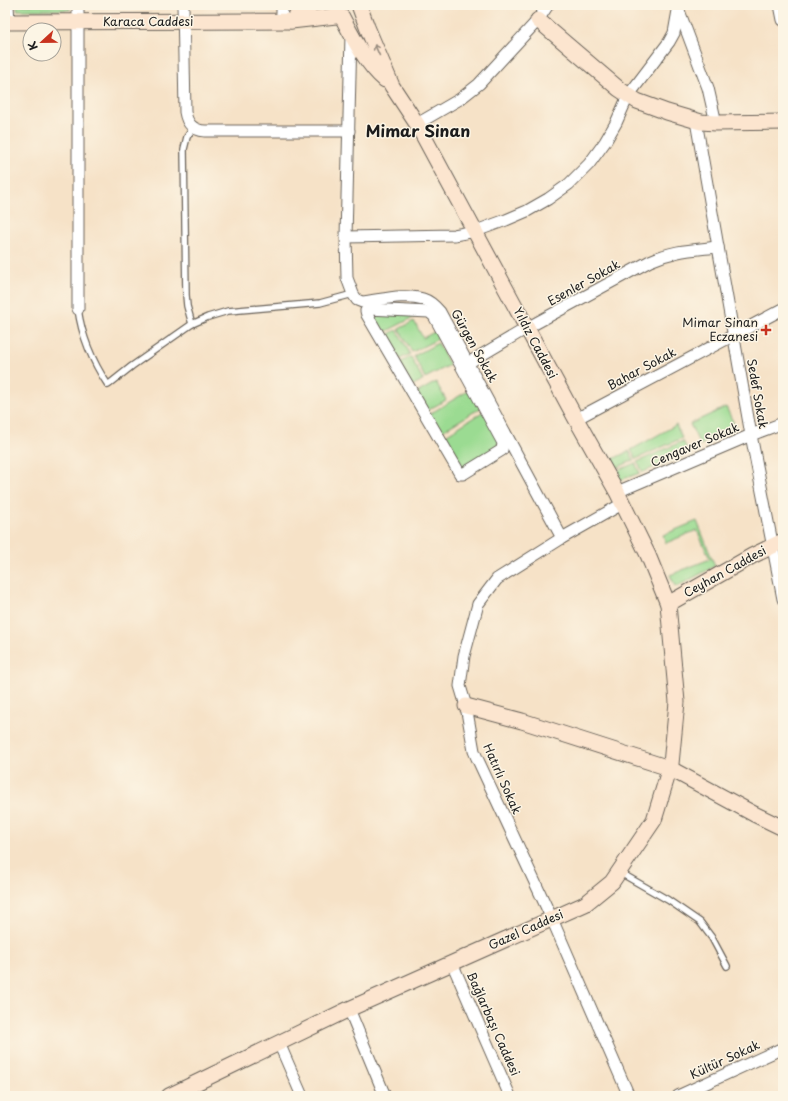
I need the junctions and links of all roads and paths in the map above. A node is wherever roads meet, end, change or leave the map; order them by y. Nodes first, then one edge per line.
1 (8, 5) edge
2 (78, 5) edge
3 (183, 5) edge
4 (282, 5) edge
5 (309, 5) edge
6 (322, 5) edge
7 (548, 5) edge
8 (780, 5) edge
9 (361, 6) edge
10 (678, 6) edge
11 (339, 16) junction
12 (538, 20) junction
13 (783, 20) edge
14 (286, 21) junction
15 (7, 22) edge
16 (78, 22) junction
17 (183, 22) junction
18 (351, 35) junction
19 (392, 86) junction
20 (628, 96) junction
21 (696, 121) junction
22 (783, 122) edge
23 (417, 124) junction
24 (716, 124) junction
25 (193, 128) junction
26 (349, 131) junction
27 (476, 231) junction
28 (346, 237) junction
29 (718, 247) junction
30 (353, 294) junction
31 (78, 309) joint
32 (783, 309) edge
33 (192, 324) junction
34 (528, 328) junction
35 (734, 334) junction
36 (466, 365) junction
37 (576, 419) junction
38 (783, 423) edge
39 (751, 435) junction
40 (620, 498) junction
41 (562, 538) junction
42 (778, 543) edge
43 (783, 599) edge
44 (668, 604) junction
45 (466, 706) junction
46 (669, 768) junction
47 (783, 828) edge
48 (619, 872) junction
49 (552, 919) junction
50 (452, 963) junction
51 (727, 966) dead end
52 (349, 1009) junction
53 (279, 1043) junction
54 (783, 1048) edge
55 (169, 1096) edge
56 (302, 1096) edge
57 (385, 1096) edge
58 (510, 1096) edge
59 (629, 1096) edge
60 (678, 1096) edge

1 - 15 street
2 - 16 street
3 - 17 street
4 - 14 street
5 - 14 street
6 - 11 street, Yıldız Caddesi
7 - 12 street
8 - 13 street
9 - 11 street, Yıldız Caddesi
19 -> 9 street, Yıldız Caddesi
10 - 20 street
10 - 24 street
11 - 14 street, Karaca Caddesi
11 - 18 street, Yıldız Caddesi
12 - 20 street
12 - 23 street
14 - 17 street, Karaca Caddesi
15 - 16 street, Karaca Caddesi
16 - 17 street, Karaca Caddesi
16 - 31 street
17 - 25 street
18 - 19 street, Yıldız Caddesi
18 - 26 street
19 - 23 street, Yıldız Caddesi
20 - 21 street
20 - 27 street
21 - 24 street
21 - 29 street, Sedef Sokak
22 - 24 street
23 - 27 street, Yıldız Caddesi
25 - 26 street
25 - 33 lane
26 - 28 street
27 - 28 street
27 - 34 street, Yıldız Caddesi
28 - 30 street
29 - 34 street, Esenler Sokak
29 - 35 street, Sedef Sokak
30 - 33 lane
30 - 36 street, Gürgen Sokak
31 - 33 lane
32 - 35 street, Bahar Sokak
34 - 36 street, Esenler Sokak
34 - 37 street, Yıldız Caddesi
35 - 37 street, Bahar Sokak
35 - 39 street, Sedef Sokak
36 - 36 street
36 - 41 street, Gürgen Sokak
37 - 40 street, Yıldız Caddesi
38 - 39 street, Cengaver Sokak
39 - 40 street, Cengaver Sokak
39 - 42 street, Sedef Sokak
40 - 41 street, Hatırlı Sokak
40 - 44 street, Yıldız Caddesi
41 - 45 street, Hatırlı Sokak
42 - 43 street, Sedef Sokak
42 - 44 street, Ceyhan Caddesi
44 - 46 street, Gazel Caddesi
45 - 46 street
45 - 49 street, Hatırlı Sokak
46 - 47 street
46 - 48 street, Gazel Caddesi
48 - 49 street, Gazel Caddesi
48 - 51 lane
49 - 50 street, Gazel Caddesi
49 - 59 street, Hatırlı Sokak
50 - 52 street, Gazel Caddesi
50 - 58 street, Bağlarbaşı Caddesi
52 - 53 street, Gazel Caddesi
52 - 57 street
53 - 55 street, Gazel Caddesi
53 - 56 street
54 - 60 street, Kültür Sokak

